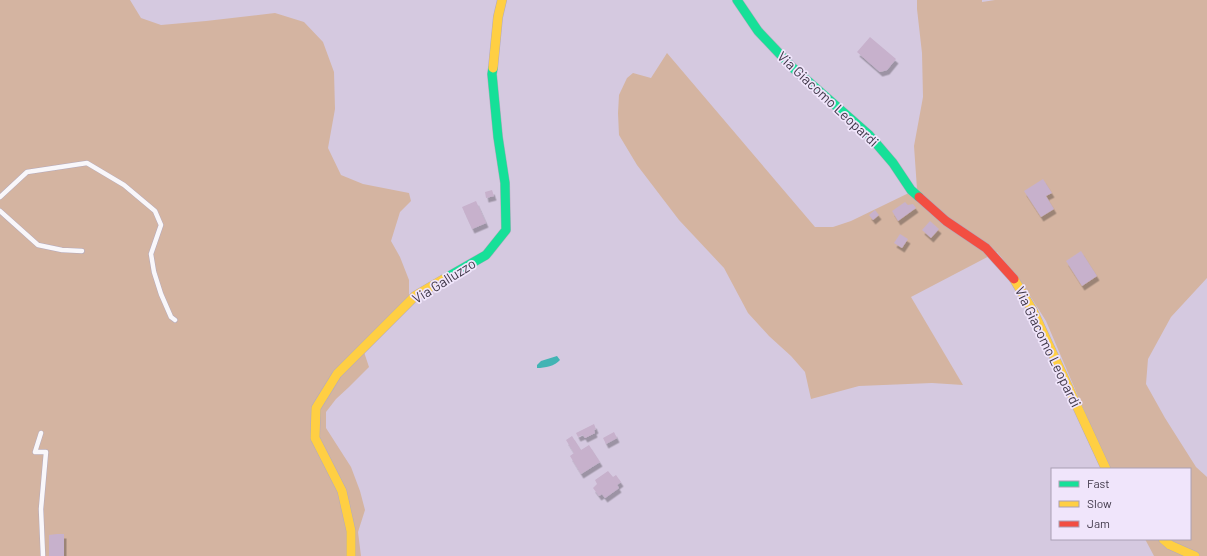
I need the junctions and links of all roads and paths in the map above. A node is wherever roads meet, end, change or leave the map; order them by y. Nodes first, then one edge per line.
1 (502, 0) edge
2 (737, 0) edge
3 (0, 196) edge
4 (0, 211) edge
5 (82, 251) dead end
6 (175, 320) dead end
7 (41, 433) dead end
8 (1106, 468) edge
9 (1164, 540) edge
10 (43, 556) edge
11 (351, 556) edge
12 (1195, 556) edge

1 - 11 street, Via Galluzzo
2 - 8 street, Via Giacomo Leopardi
3 - 6 lane
4 - 5 lane
7 - 10 lane
9 - 12 street

